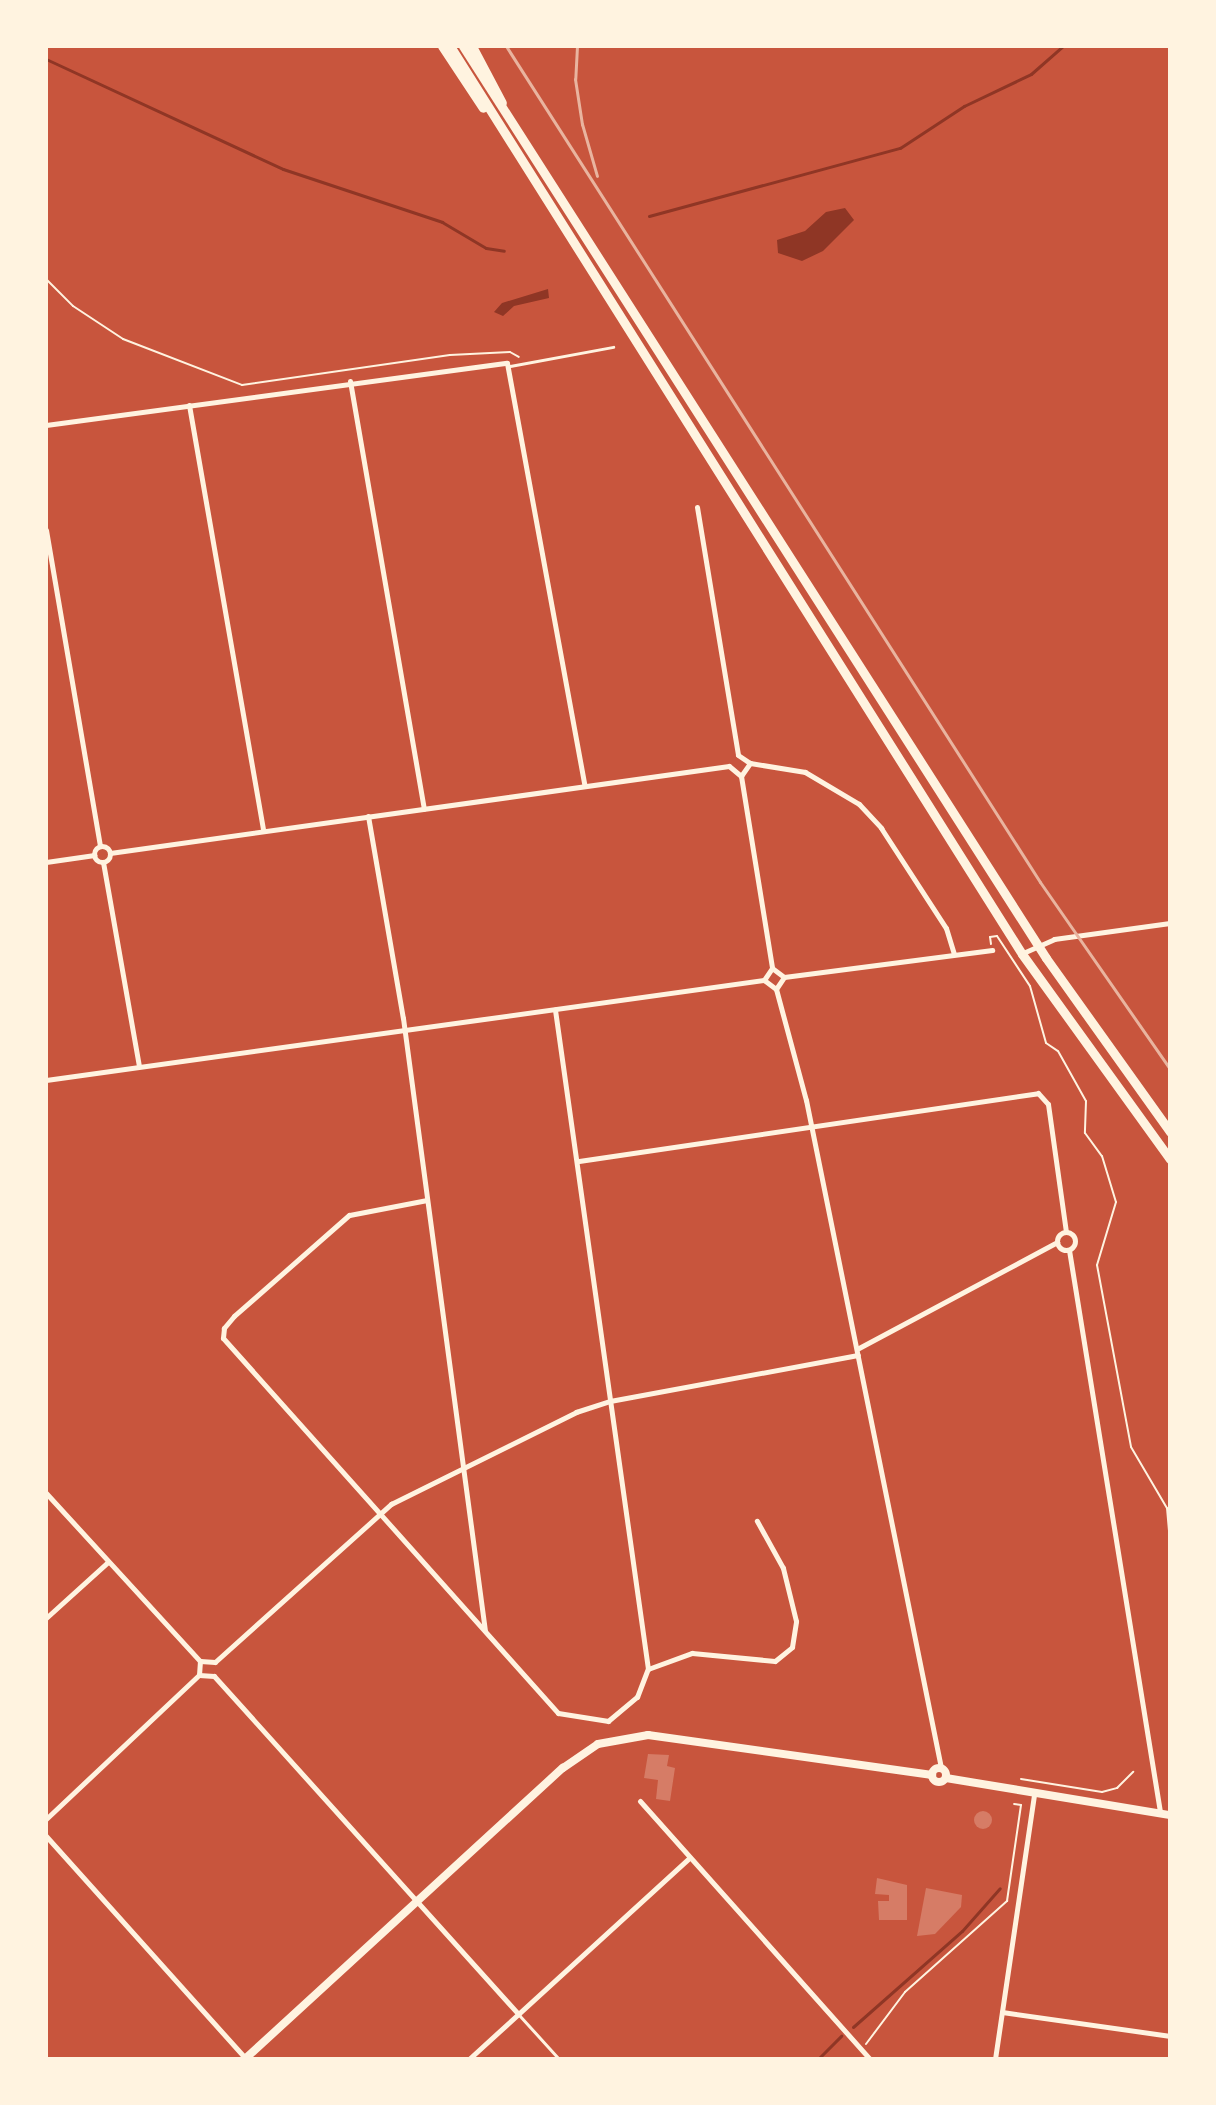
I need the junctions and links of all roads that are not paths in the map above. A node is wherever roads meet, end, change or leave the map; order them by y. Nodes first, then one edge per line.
1 (442, 46) edge
2 (450, 46) edge
3 (463, 46) edge
4 (472, 46) edge
5 (506, 114) junction
6 (492, 116) junction
7 (613, 347) dead end
8 (510, 366) junction
9 (350, 381) junction
10 (189, 405) junction
11 (46, 425) edge
12 (697, 507) dead end
13 (46, 530) edge
14 (738, 755) junction
15 (750, 763) junction
16 (729, 766) junction
17 (741, 776) junction
18 (585, 786) junction
19 (424, 809) junction
20 (368, 816) junction
21 (263, 831) junction
22 (100, 845) junction
23 (110, 853) junction
24 (94, 855) junction
25 (46, 862) edge
26 (103, 862) junction
27 (1170, 923) edge
28 (1037, 944) junction
29 (992, 950) dead end
30 (954, 954) junction
31 (1022, 954) junction
32 (772, 968) junction
33 (784, 977) junction
34 (764, 980) junction
35 (776, 989) junction
36 (555, 1010) junction
37 (404, 1031) junction
38 (139, 1066) junction
39 (46, 1080) edge
40 (811, 1125) junction
41 (1170, 1132) edge
42 (1170, 1159) edge
43 (579, 1161) junction
44 (427, 1200) junction
45 (1066, 1232) junction
46 (1057, 1242) junction
47 (1069, 1250) junction
48 (858, 1352) junction
49 (610, 1401) junction
50 (464, 1466) junction
51 (46, 1493) edge
52 (379, 1513) junction
53 (757, 1521) dead end
54 (108, 1562) junction
55 (46, 1618) edge
56 (485, 1631) junction
57 (200, 1661) junction
58 (215, 1662) junction
59 (648, 1669) junction
60 (199, 1675) junction
61 (214, 1676) junction
62 (941, 1768) junction
63 (932, 1775) junction
64 (946, 1778) junction
65 (1034, 1794) junction
66 (640, 1801) dead end
67 (1165, 1814) edge
68 (46, 1819) edge
69 (46, 1836) edge
70 (689, 1858) junction
71 (416, 1901) junction
72 (1002, 2012) junction
73 (518, 2014) junction
74 (1170, 2036) edge
75 (246, 2059) edge
76 (469, 2059) edge
77 (559, 2059) edge
78 (870, 2059) edge
79 (995, 2059) edge

1 - 6 highway
2 - 6 highway
3 - 5 highway
4 - 5 highway
5 - 28 highway
6 - 31 highway
7 - 8 lane
8 - 9 street
8 - 18 street
9 - 10 street
9 - 19 street
10 - 11 street
10 - 21 street
12 - 14 street
13 - 22 street
14 - 15 street
14 - 16 street
15 - 17 street
15 - 30 street
16 - 17 street
16 - 18 street
17 - 32 street
18 - 19 street
19 - 20 street
20 - 21 street
20 - 37 street
21 - 23 street
22 - 23 street
22 - 24 street
23 - 26 street
24 - 25 street
24 - 26 street
26 - 38 street
27 - 28 street
28 - 31 street
28 - 41 highway
29 - 30 street
30 - 33 street
31 - 42 highway
32 - 33 street
32 - 34 street
33 - 35 street
34 - 35 street
34 - 36 street
35 - 40 street
36 - 37 street
36 - 43 street
37 - 38 street
37 - 44 street
38 - 39 street
40 - 43 street
40 - 45 street
40 - 48 street
43 - 49 street
44 - 50 street
44 - 52 street
45 - 46 street
45 - 47 street
46 - 47 street
46 - 48 street
47 - 67 street
48 - 49 street
48 - 62 street
49 - 50 street
49 - 59 street
50 - 52 street
50 - 56 street
51 - 54 street
52 - 56 street
52 - 58 street
53 - 59 street
54 - 55 street
54 - 57 street
56 - 59 street
57 - 58 street
57 - 60 street
58 - 61 street
60 - 61 street
60 - 68 street
61 - 71 street
62 - 63 main road
62 - 64 main road
63 - 64 main road
63 - 71 main road
64 - 65 main road
65 - 67 main road
65 - 72 street
66 - 70 street
69 - 75 street
70 - 73 street
70 - 78 street
71 - 73 street
71 - 75 main road
72 - 74 street
72 - 79 street
73 - 76 street
73 - 77 lane

